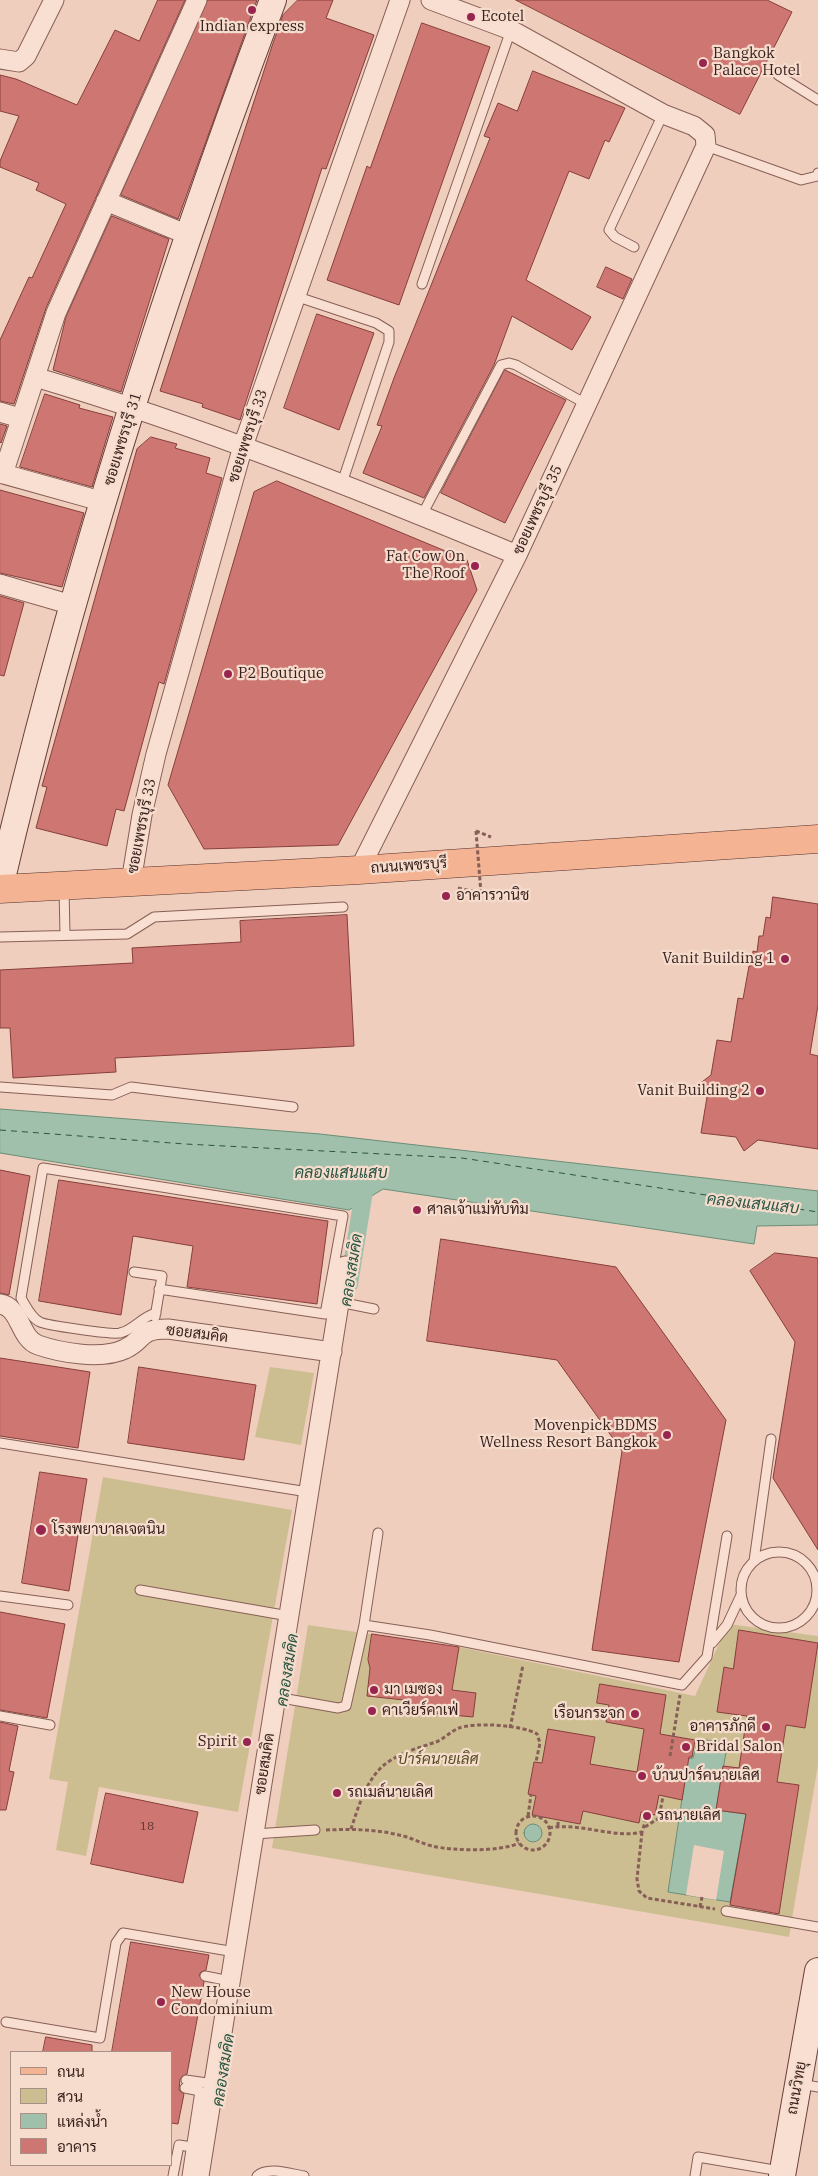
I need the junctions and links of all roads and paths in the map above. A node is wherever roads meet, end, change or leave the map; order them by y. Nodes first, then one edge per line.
1 (54, 0) edge
2 (197, 0) edge
3 (273, 0) edge
4 (400, 0) edge
5 (431, 0) edge
6 (451, 4) edge
7 (511, 30) junction
8 (0, 59) edge
9 (778, 75) dead end
10 (818, 100) edge
11 (663, 114) junction
12 (706, 146) junction
13 (818, 173) edge
14 (106, 201) junction
15 (188, 235) junction
16 (634, 246) dead end
17 (422, 284) dead end
18 (296, 296) junction
19 (35, 377) junction
20 (588, 405) junction
21 (132, 406) junction
22 (0, 412) edge
23 (20, 418) junction
24 (243, 446) junction
25 (1, 474) edge
26 (342, 483) junction
27 (104, 502) junction
28 (422, 516) junction
29 (517, 555) junction
30 (0, 584) edge
31 (72, 605) junction
32 (490, 837) dead end
33 (818, 839) edge
34 (359, 870) junction
35 (131, 882) junction
36 (64, 886) junction
37 (0, 888) edge
38 (458, 888) dead end
39 (343, 907) dead end
40 (65, 935) junction
41 (0, 938) edge
42 (0, 1087) edge
43 (293, 1107) dead end
44 (345, 1266) dead end
45 (134, 1272) dead end
46 (159, 1289) junction
47 (338, 1302) junction
48 (0, 1304) edge
49 (374, 1309) dead end
50 (155, 1321) junction
51 (332, 1352) junction
52 (771, 1439) dead end
53 (0, 1443) edge
54 (308, 1492) junction
55 (378, 1533) dead end
56 (727, 1536) dead end
57 (754, 1561) junction
58 (140, 1590) dead end
59 (741, 1595) junction
60 (0, 1596) edge
61 (816, 1602) edge
62 (68, 1605) dead end
63 (289, 1616) junction
64 (364, 1625) junction
65 (711, 1644) junction
66 (525, 1655) junction
67 (682, 1685) junction
68 (276, 1697) junction
69 (0, 1716) edge
70 (50, 1725) dead end
71 (510, 1728) junction
72 (670, 1756) dead end
73 (536, 1762) dead end
74 (531, 1795) dead end
75 (663, 1796) dead end
76 (528, 1816) junction
77 (646, 1819) dead end
78 (558, 1820) dead end
79 (558, 1826) junction
80 (644, 1827) junction
81 (549, 1828) junction
82 (351, 1829) junction
83 (315, 1830) joint
84 (642, 1832) junction
85 (253, 1834) junction
86 (519, 1843) junction
87 (702, 1897) dead end
88 (700, 1906) junction
89 (726, 1911) joint
90 (818, 1926) edge
91 (235, 1952) junction
92 (818, 1970) edge
93 (205, 1976) dead end
94 (230, 1981) junction
95 (6, 2022) dead end
96 (808, 2085) edge
97 (209, 2089) junction
98 (192, 2147) junction
99 (782, 2174) edge
100 (173, 2176) edge
101 (187, 2176) edge
102 (199, 2176) edge
103 (257, 2176) edge
104 (304, 2176) edge
105 (695, 2176) edge

1 - 8 street
2 - 14 street
3 - 15 street, ซอยเพชรบุรี 31
4 - 18 street, ซอยเพชรบุรี 33
5 - 6 street
6 - 7 street
7 - 11 street
7 - 17 lane
9 - 10 lane
11 - 12 street
11 - 16 lane
12 - 13 lane
12 - 20 street, ซอยเพชรบุรี 35
14 - 15 street
14 - 19 street
15 - 21 street, ซอยเพชรบุรี 31
18 - 24 street, ซอยเพชรบุรี 33
18 - 26 lane
19 - 21 street
19 - 23 street
20 - 28 lane
20 - 29 street, ซอยเพชรบุรี 35
21 - 24 street
21 - 27 street, ซอยเพชรบุรี 31
22 - 23 street
23 - 25 street
24 - 26 street
24 - 35 street, ซอยเพชรบุรี 33
25 - 27 street
26 - 28 street
27 - 31 street, ซอยเพชรบุรี 31
28 - 29 street
29 - 34 street, ซอยเพชรบุรี 35
30 - 31 street
31 - 37 street, ซอยเพชรบุรี 31
32 - 38 path, bridge
33 - 34 main road, ถนนเพชรบุรี
34 - 35 main road, ถนนเพชรบุรี
35 - 36 main road, ถนนเพชรบุรี
36 - 37 main road, ถนนเพชรบุรี
36 - 40 lane
39 - 40 lane
40 - 41 lane
42 - 43 lane
44 - 47 street, ซอยสมคิด
45 - 46 lane
46 - 50 lane
46 - 50 lane
47 - 49 lane
47 - 51 street, ซอยสมคิด
48 - 50 street, ซอยสมคิด
50 - 51 street, ซอยสมคิด
51 - 54 street, ซอยสมคิด
52 - 57 lane
53 - 54 lane
54 - 63 street, ซอยสมคิด
55 - 64 lane
56 - 65 lane
57 - 59 lane
57 - 61 lane
58 - 63 lane
59 - 61 lane
59 - 65 lane
60 - 62 lane
63 - 68 street, ซอยสมคิด
64 - 66 lane
64 - 68 lane
65 - 67 lane
66 - 67 lane
66 - 71 path
67 - 72 path
68 - 85 street, ซอยสมคิด
69 - 70 lane
71 - 73 path
71 - 82 path
74 - 76 path
75 - 80 path
76 - 81 path
76 - 86 path
77 - 80 path
78 - 79 path
79 - 81 path
79 - 84 path
80 - 84 path
81 - 86 path
82 - 83 path
82 - 86 path
83 - 85 lane
84 - 88 path
85 - 91 street, ซอยสมคิด
87 - 88 path
88 - 89 path
89 - 90 lane
91 - 94 street, ซอยสมคิด
91 - 95 lane
92 - 96 street, ถนนวิทยุ
93 - 94 lane
94 - 97 street, ซอยสมคิด
96 - 99 street, ถนนวิทยุ
97 - 97 lane
97 - 98 lane
97 - 102 street, ซอยสมคิด
98 - 100 lane
98 - 101 lane
99 - 105 lane
103 - 104 lane

